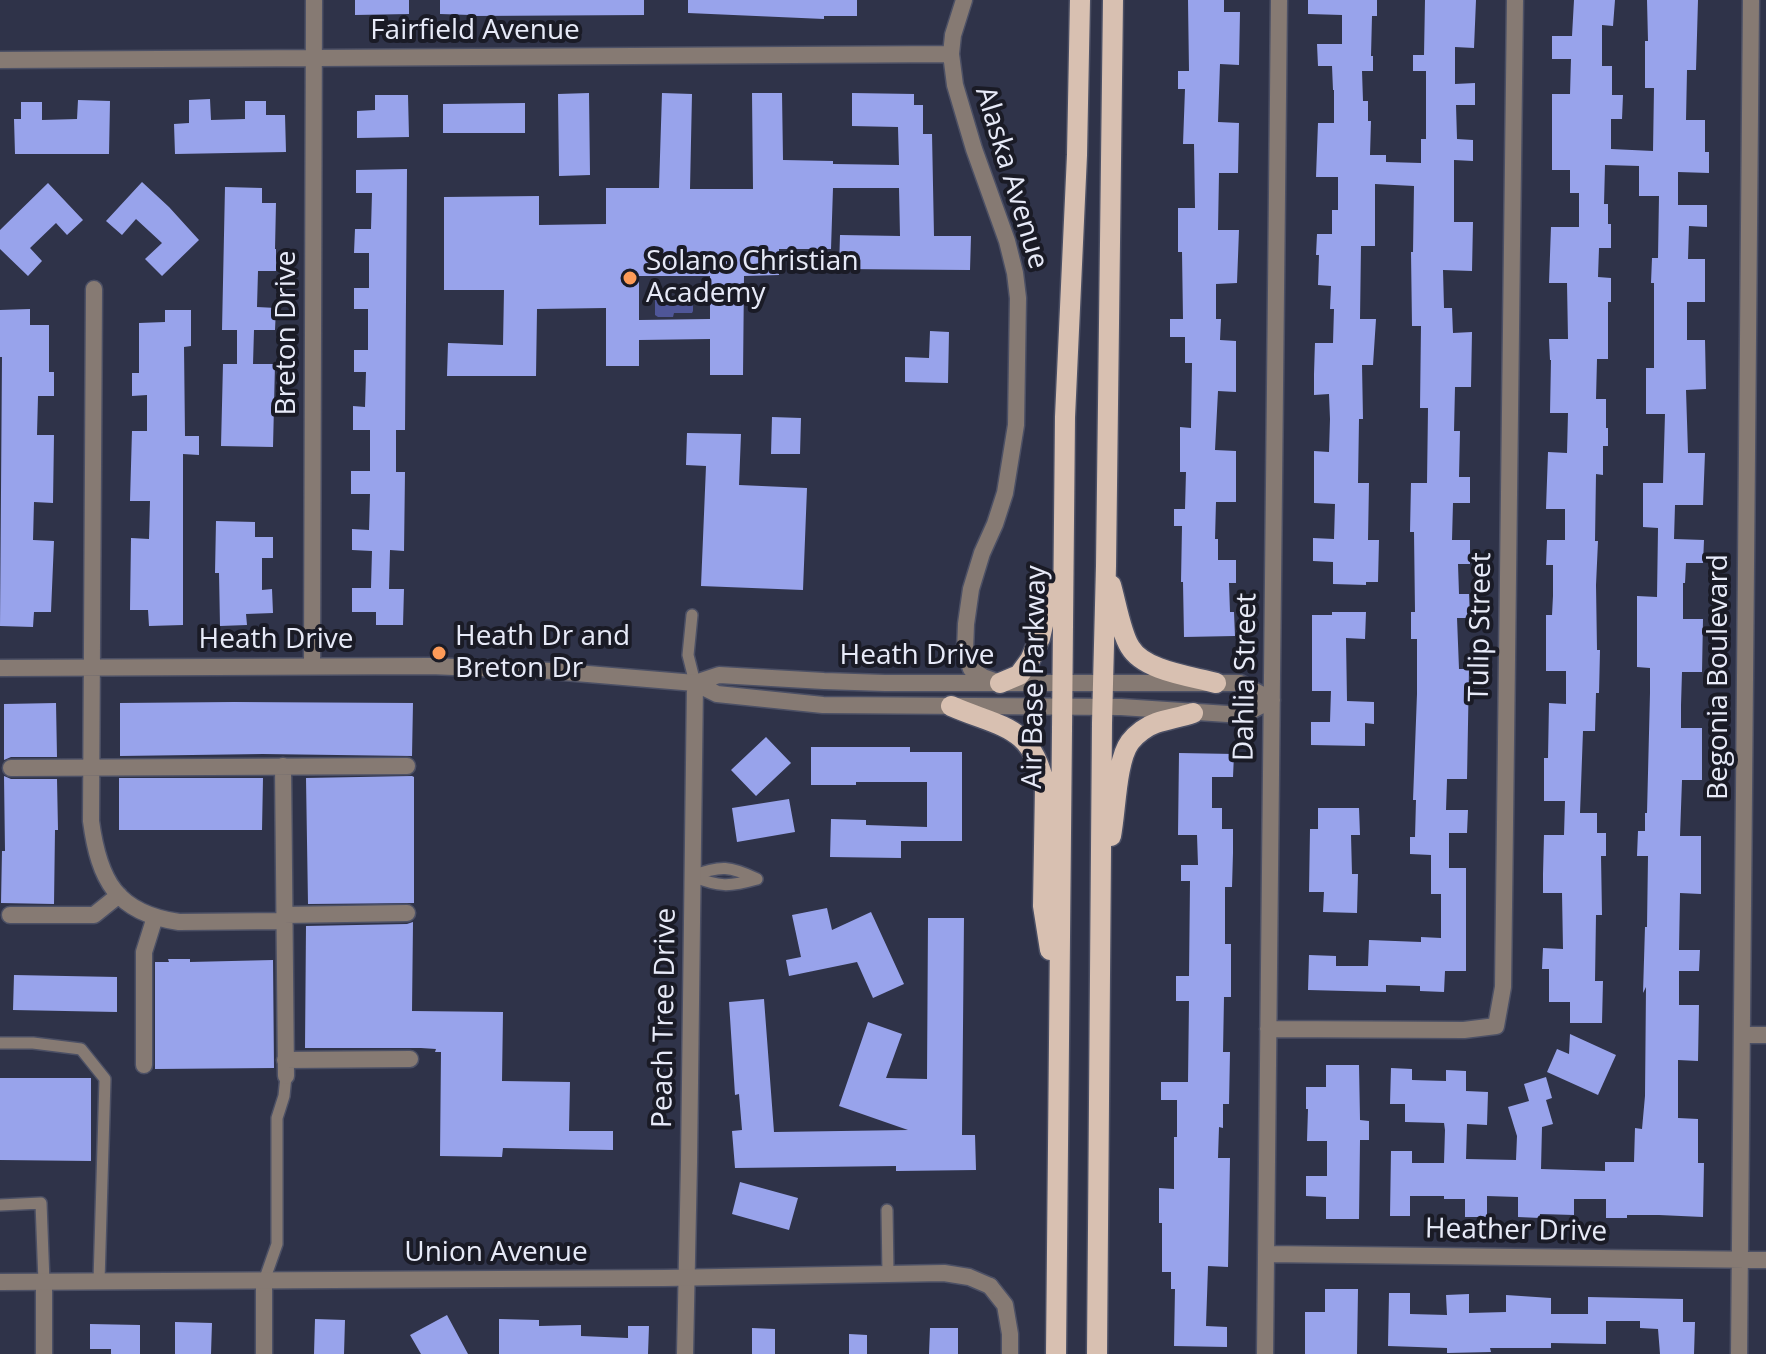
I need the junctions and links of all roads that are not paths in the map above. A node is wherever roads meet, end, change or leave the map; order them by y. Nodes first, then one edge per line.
1 (314, 0) edge
2 (964, 0) edge
3 (1080, 0) edge
4 (1113, 0) edge
5 (1279, 0) edge
6 (1515, 0) edge
7 (1751, 0) edge
8 (951, 54) junction
9 (315, 58) junction
10 (0, 60) edge
11 (1758, 122) edge
12 (94, 289) dead end
13 (1064, 565) junction
14 (1106, 566) junction
15 (692, 615) dead end
16 (312, 666) junction
17 (92, 667) junction
18 (0, 668) edge
19 (1063, 682) junction
20 (1104, 682) junction
21 (695, 683) junction
22 (1000, 683) junction
23 (1216, 683) junction
24 (1272, 700) junction
25 (951, 706) junction
26 (1063, 706) junction
27 (1103, 707) junction
28 (1193, 713) junction
29 (283, 766) junction
30 (407, 766) dead end
31 (11, 768) dead end
32 (91, 768) junction
33 (1101, 879) junction
34 (119, 895) junction
35 (407, 913) dead end
36 (10, 915) dead end
37 (155, 917) junction
38 (284, 918) junction
39 (1059, 1013) junction
40 (1268, 1029) junction
41 (1742, 1035) junction
42 (1766, 1035) edge
43 (0, 1043) edge
44 (410, 1059) dead end
45 (144, 1065) dead end
46 (286, 1068) junction
47 (0, 1205) edge
48 (887, 1210) dead end
49 (1266, 1254) junction
50 (1739, 1259) junction
51 (1766, 1260) edge
52 (888, 1274) junction
53 (687, 1277) junction
54 (99, 1281) junction
55 (264, 1281) junction
56 (0, 1282) edge
57 (44, 1282) junction
58 (44, 1354) edge
59 (264, 1354) edge
60 (685, 1354) edge
61 (1010, 1354) edge
62 (1056, 1354) edge
63 (1097, 1354) edge
64 (1265, 1354) edge
65 (1739, 1354) edge

1 - 9 street, Breton Drive
2 - 8 street, Alaska Avenue
3 - 13 main road, Air Base Parkway
4 - 14 main road
5 - 24 street, Dahlia Street
6 - 40 street, Tulip Street
7 - 11 street, Begonia Boulevard
8 - 9 street, Fairfield Avenue
8 - 22 street, Alaska Avenue
9 - 10 street, Fairfield Avenue
9 - 16 street, Breton Drive
11 - 41 street, Begonia Boulevard
12 - 17 street
13 - 19 main road, Air Base Parkway
13 - 22 main road
14 - 20 main road
14 - 23 main road
15 - 21 lane
16 - 17 street, Heath Drive
16 - 21 street, Heath Drive
17 - 18 street, Heath Drive
17 - 32 street
19 - 20 street, Heath Drive
19 - 22 street, Heath Drive
19 - 26 main road, Air Base Parkway
20 - 23 street, Heath Drive
20 - 27 main road
21 - 22 street, Heath Drive
21 - 25 street, Heath Drive
21 - 53 street, Peach Tree Drive
23 - 24 street, Heath Drive
24 - 28 street, Heath Drive
24 - 40 street, Dahlia Street
25 - 26 street, Heath Drive
25 - 39 main road
26 - 27 street, Heath Drive
26 - 39 main road, Air Base Parkway
27 - 28 street, Heath Drive
27 - 33 main road
28 - 33 main road
29 - 30 street
29 - 32 street
29 - 38 street
31 - 32 street
32 - 34 street
33 - 63 main road
34 - 36 street
34 - 37 street
35 - 38 street
37 - 38 street
37 - 45 street
38 - 46 street
39 - 62 main road, Air Base Parkway
40 - 49 street, Dahlia Street
41 - 42 street
41 - 50 street, Begonia Boulevard
43 - 54 lane
44 - 46 street
46 - 55 lane
47 - 57 lane
48 - 52 lane
49 - 50 street, Heather Drive
49 - 64 street, Dahlia Street
50 - 51 street, Heather Drive
50 - 65 street, Begonia Boulevard
52 - 53 street, Union Avenue
52 - 61 street, Union Avenue
53 - 55 street, Union Avenue
53 - 60 street, Peach Tree Drive
54 - 55 street, Union Avenue
54 - 57 street, Union Avenue
55 - 59 street
56 - 57 street, Union Avenue
57 - 58 street

